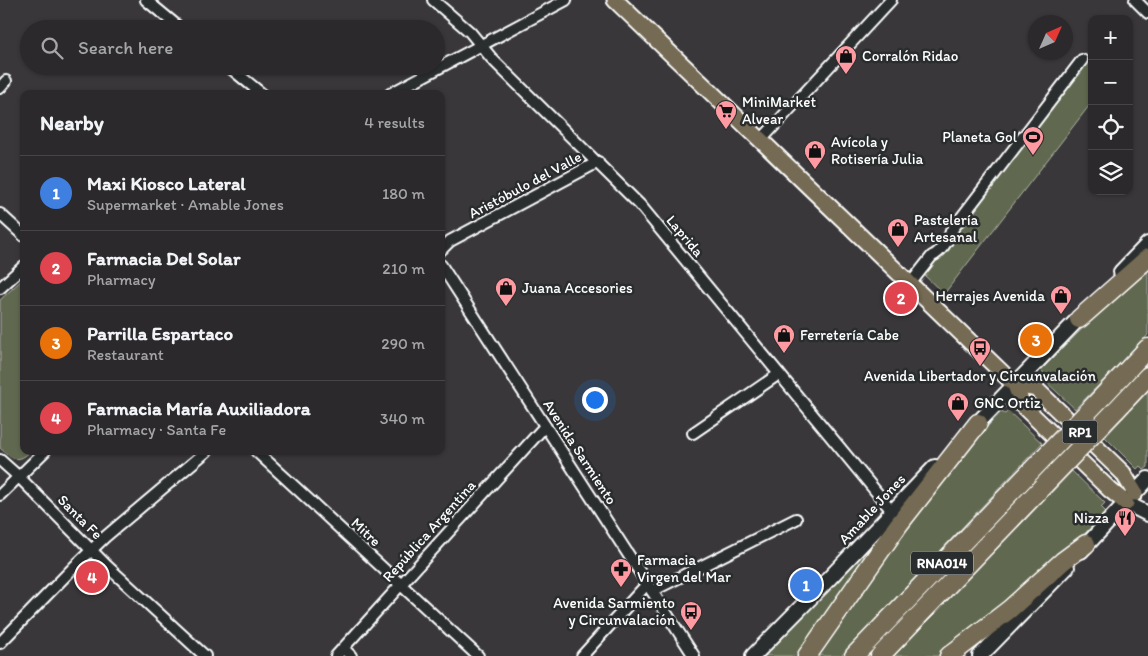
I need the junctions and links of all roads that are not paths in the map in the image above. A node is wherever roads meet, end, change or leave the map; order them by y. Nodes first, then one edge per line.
1 (146, 0) edge
2 (433, 0) edge
3 (566, 0) edge
4 (615, 0) edge
5 (892, 0) edge
6 (1135, 0) edge
7 (1147, 9) edge
8 (170, 20) edge
9 (481, 45) junction
10 (1082, 60) dead end
11 (445, 64) edge
12 (239, 75) edge
13 (425, 75) edge
14 (257, 90) edge
15 (397, 90) edge
16 (760, 140) junction
17 (598, 162) junction
18 (0, 214) edge
19 (20, 232) edge
20 (1148, 244) edge
21 (445, 246) edge
22 (1148, 258) edge
23 (20, 270) edge
24 (445, 271) edge
25 (910, 284) junction
26 (0, 288) edge
27 (1079, 320) junction
28 (1148, 348) edge
29 (779, 374) junction
30 (1148, 376) edge
31 (1015, 385) junction
32 (978, 422) junction
33 (545, 426) junction
34 (693, 433) dead end
35 (42, 455) edge
36 (202, 455) edge
37 (260, 455) edge
38 (0, 460) edge
39 (19, 477) junction
40 (1148, 480) edge
41 (0, 495) edge
42 (1130, 498) junction
43 (892, 511) junction
44 (1148, 513) edge
45 (796, 519) dead end
46 (1086, 544) junction
47 (91, 551) junction
48 (401, 584) junction
49 (650, 588) junction
50 (0, 643) edge
51 (339, 652) edge
52 (205, 656) edge
53 (351, 656) edge
54 (478, 656) edge
55 (582, 656) edge
56 (694, 656) edge
57 (753, 656) edge
58 (807, 656) edge
59 (854, 656) edge
60 (880, 656) edge
61 (949, 656) edge
62 (980, 656) edge

1 - 8 street
2 - 9 street, Laprida
3 - 9 street
4 - 16 main road
5 - 16 street
6 - 7 street
9 - 11 street
9 - 17 street, Laprida
10 - 25 street
12 - 14 street
13 - 15 street
16 - 25 main road
17 - 21 street, Aristóbulo del Valle
17 - 29 street, Laprida
18 - 19 street
20 - 27 street, Amable Jones
22 - 27 highway
23 - 26 street
24 - 33 street, Avenida Sarmiento
25 - 31 main road
27 - 31 street, Amable Jones
28 - 59 highway, RNA014, bridge
29 - 34 street
29 - 43 street, Laprida
30 - 60 highway, RNA014, bridge
31 - 32 street, Amable Jones
31 - 42 main road, RP1
31 - 42 main road, RP1
32 - 43 street, Amable Jones
32 - 58 highway
33 - 48 street, República Argentina
33 - 49 street, Avenida Sarmiento
35 - 39 street
36 - 47 street
37 - 48 street, Mitre
38 - 39 street, Santa Fe
39 - 41 street
39 - 47 street, Santa Fe
40 - 42 street
42 - 44 street, RP1
42 - 46 street
43 - 57 street, Amable Jones
45 - 49 street
46 - 61 highway
46 - 62 street
47 - 50 street
47 - 52 street, Santa Fe
48 - 51 street, República Argentina
48 - 54 street, Mitre
49 - 55 street
49 - 56 street, Avenida Sarmiento
51 - 53 street

